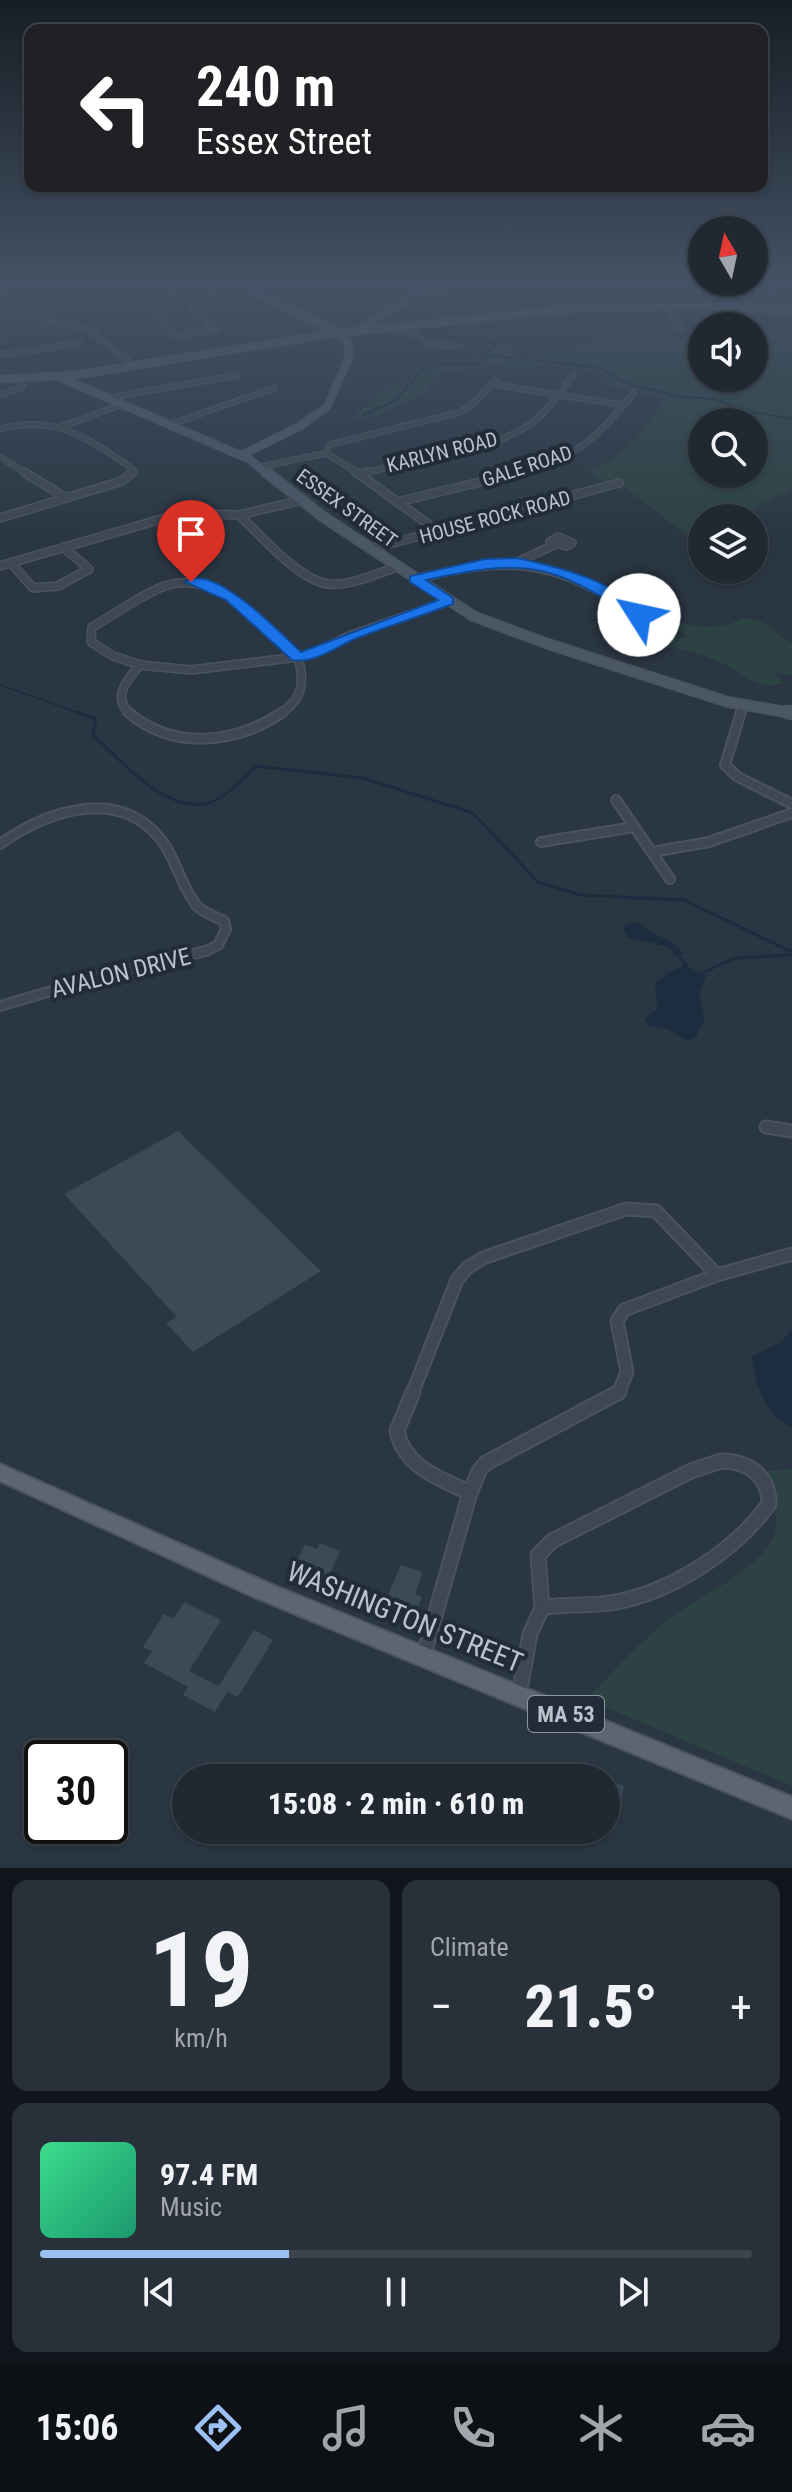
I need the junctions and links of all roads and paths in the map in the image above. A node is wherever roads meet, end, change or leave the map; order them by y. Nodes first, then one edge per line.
1 (107, 369) edge
2 (344, 369) edge
3 (238, 375) dead end
4 (573, 375) dead end
5 (59, 377) junction
6 (27, 378) junction
7 (0, 379) edge
8 (274, 388) dead end
9 (634, 393) dead end
10 (558, 394) junction
11 (0, 395) edge
12 (108, 398) junction
13 (123, 404) junction
14 (624, 405) junction
15 (171, 424) junction
16 (63, 426) junction
17 (0, 429) edge
18 (326, 453) junction
19 (242, 455) junction
20 (0, 457) edge
21 (261, 467) junction
22 (359, 474) junction
23 (619, 483) dead end
24 (66, 498) junction
25 (303, 500) junction
26 (397, 502) junction
27 (239, 515) junction
28 (0, 518) edge
29 (439, 532) junction
30 (554, 545) dead end
31 (63, 547) junction
32 (370, 549) junction
33 (517, 562) junction
34 (12, 564) junction
35 (0, 566) edge
36 (397, 567) junction
37 (415, 579) junction
38 (448, 601) junction
39 (639, 615) dead end
40 (298, 657) junction
41 (140, 665) junction
42 (743, 705) junction
43 (792, 713) edge
44 (616, 800) dead end
45 (792, 804) edge
46 (792, 813) edge
47 (634, 827) junction
48 (541, 842) dead end
49 (0, 844) edge
50 (652, 852) junction
51 (670, 879) dead end
52 (0, 1006) edge
53 (766, 1127) dead end
54 (792, 1131) edge
55 (792, 1254) edge
56 (717, 1275) junction
57 (0, 1472) edge
58 (470, 1493) junction
59 (542, 1608) junction
60 (423, 1657) junction
61 (519, 1695) junction
62 (792, 1808) edge

1 - 5 street
2 - 19 street, ESSEX STREET
3 - 12 street
4 - 10 street, KARLYN ROAD
5 - 6 street
5 - 12 street
6 - 7 street
6 - 11 street
8 - 15 street
9 - 14 street, GALE ROAD
10 - 14 street
10 - 18 street
10 - 22 street, KARLYN ROAD
12 - 13 street
13 - 15 street
13 - 16 street
14 - 26 street, GALE ROAD
15 - 19 street
16 - 17 street
16 - 24 street
18 - 21 street
18 - 22 street
19 - 21 street, ESSEX STREET
20 - 24 street
21 - 25 street, ESSEX STREET
22 - 26 street
23 - 29 street, HOUSE ROCK ROAD
24 - 28 street
25 - 27 street
25 - 32 street, ESSEX STREET
26 - 29 street
27 - 31 street
27 - 36 street
29 - 32 street, HOUSE ROCK ROAD
30 - 33 street
31 - 34 street
31 - 34 street
32 - 36 street, ESSEX STREET
33 - 37 street
33 - 39 street
34 - 35 street
36 - 37 street, ESSEX STREET
37 - 38 street, ESSEX STREET
38 - 40 street
38 - 42 street, ESSEX STREET
40 - 41 street
40 - 41 street
40 - 41 street
42 - 43 street, ESSEX STREET
42 - 45 street
44 - 47 street
46 - 50 street
47 - 48 street
47 - 50 street
49 - 52 street, AVALON DRIVE
50 - 51 street
53 - 54 street
55 - 56 street
56 - 58 street
56 - 58 street
57 - 60 main road, WASHINGTON STREET / MA 53
58 - 60 street
59 - 59 street
59 - 61 street
60 - 61 main road, WASHINGTON STREET / MA 53
61 - 62 main road, WASHINGTON STREET / MA 53

